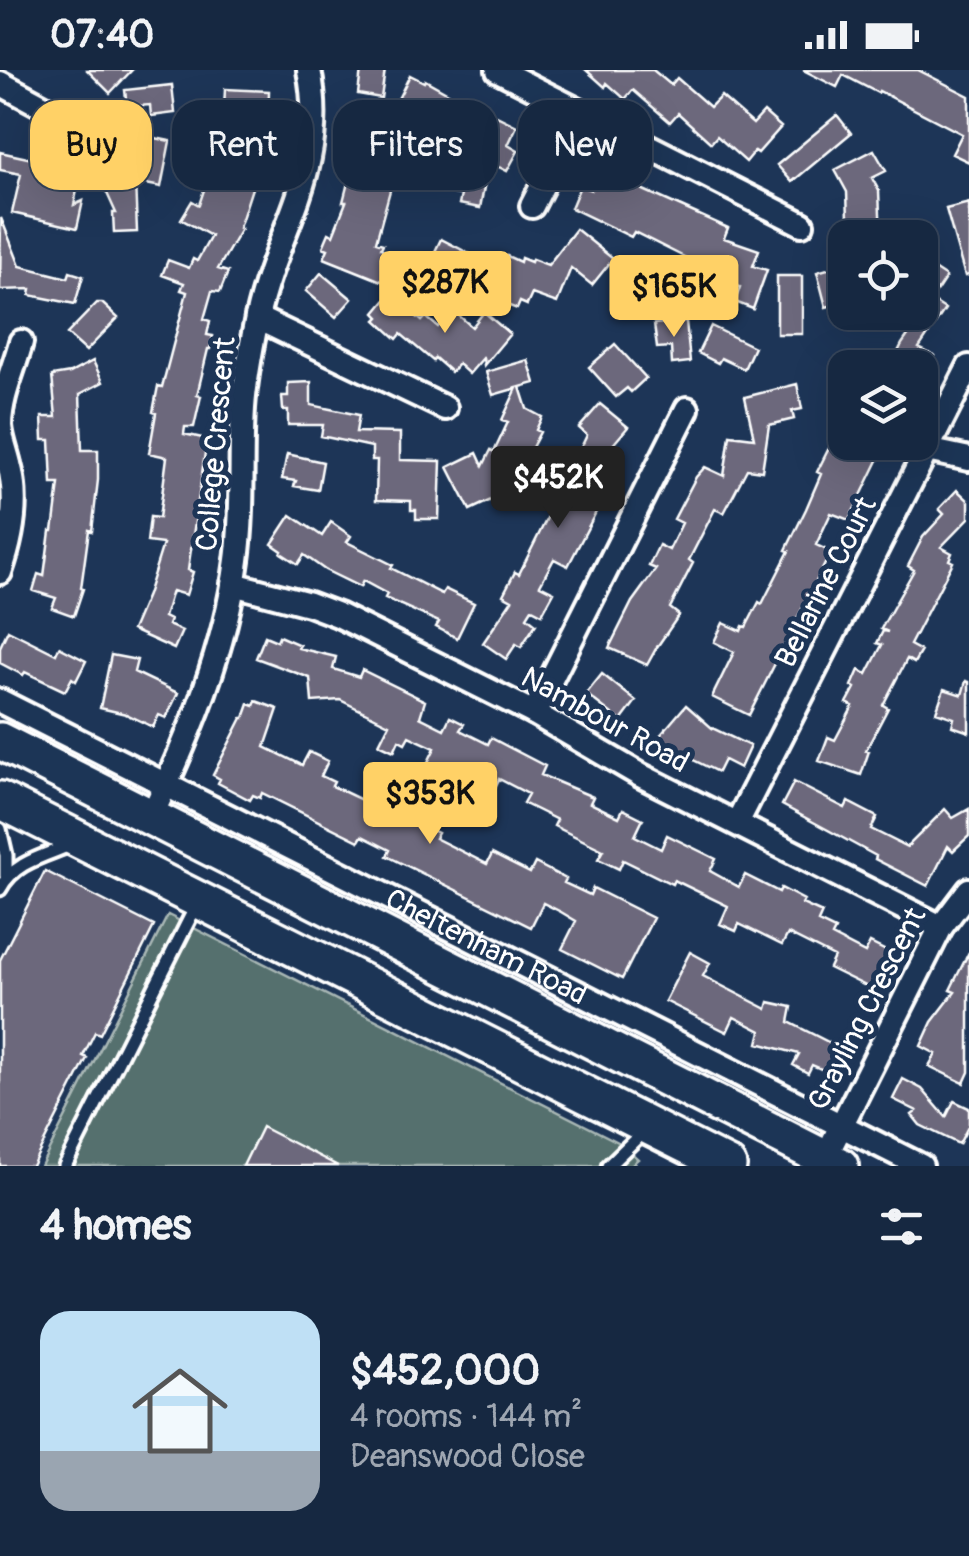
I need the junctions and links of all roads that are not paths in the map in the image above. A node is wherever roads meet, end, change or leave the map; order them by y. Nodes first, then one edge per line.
1 (309, 70) edge
2 (498, 70) edge
3 (0, 84) edge
4 (30, 100) edge
5 (557, 100) edge
6 (652, 148) edge
7 (540, 190) edge
8 (532, 206) dead end
9 (802, 224) dead end
10 (257, 318) junction
11 (21, 342) dead end
12 (969, 367) edge
13 (445, 408) dead end
14 (687, 409) dead end
15 (938, 428) edge
16 (938, 452) edge
17 (969, 458) edge
18 (922, 460) edge
19 (0, 572) edge
20 (233, 584) junction
21 (0, 700) edge
22 (534, 713) junction
23 (0, 741) edge
24 (166, 785) junction
25 (0, 800) edge
26 (151, 818) junction
27 (737, 824) junction
28 (0, 829) edge
29 (80, 841) junction
30 (6, 876) junction
31 (0, 889) edge
32 (969, 890) edge
33 (200, 900) junction
34 (941, 927) junction
35 (840, 1125) junction
36 (650, 1127) junction
37 (828, 1163) edge
38 (65, 1166) edge
39 (608, 1166) edge
40 (728, 1166) edge
41 (921, 1166) edge

1 - 10 street, College Crescent
2 - 5 street
3 - 4 street
6 - 9 street
7 - 8 street
10 - 13 street
10 - 20 street, College Crescent
11 - 19 street
12 - 15 street, Bellarine Court
14 - 22 street
16 - 17 street
18 - 27 street, Bellarine Court
20 - 22 street, Nambour Road
20 - 24 street, College Crescent
21 - 24 street, Cheltenham Road
22 - 27 street, Nambour Road
23 - 26 main road, Cheltenham Road
24 - 26 street, College Crescent
24 - 35 street, Cheltenham Road
25 - 29 main road
26 - 37 main road, Cheltenham Road
27 - 34 street, Nambour Road
28 - 30 lane
29 - 30 lane
29 - 33 main road
30 - 31 lane
32 - 34 street, Grayling Crescent
33 - 36 main road
33 - 38 lane
34 - 35 street, Grayling Crescent
35 - 37 street, Grayling Crescent
35 - 41 street, Cheltenham Road
36 - 39 lane
36 - 40 main road

